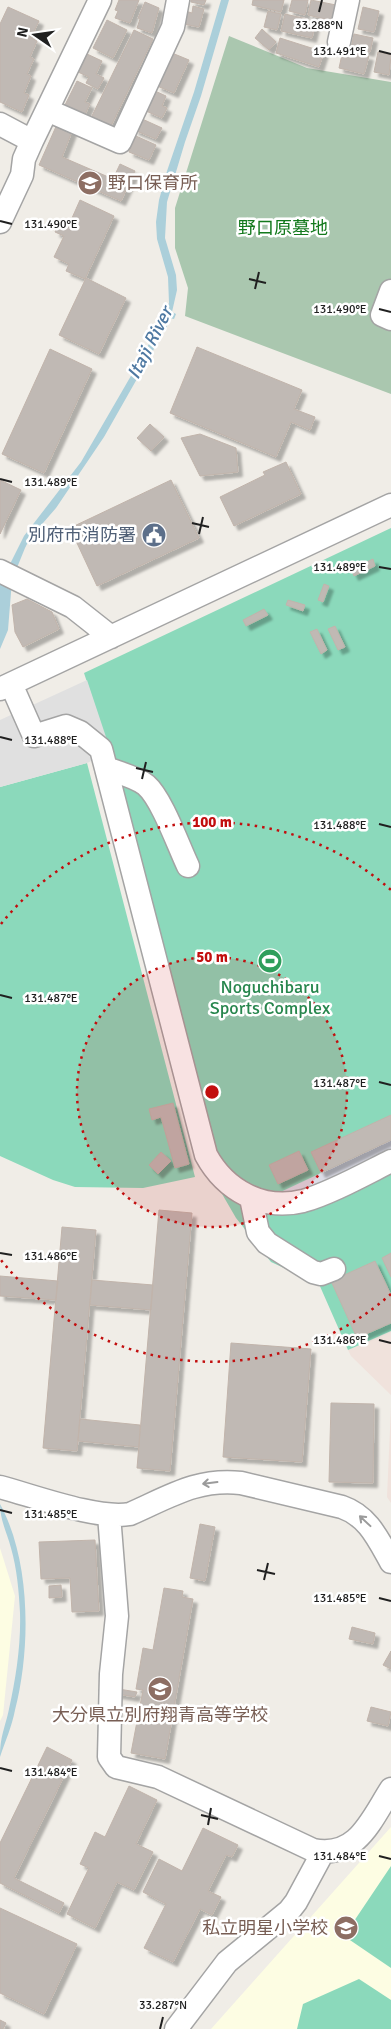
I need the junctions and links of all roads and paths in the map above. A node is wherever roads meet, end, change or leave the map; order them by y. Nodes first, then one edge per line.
1 (100, 0) edge
2 (178, 0) edge
3 (348, 0) edge
4 (339, 42) dead end
5 (47, 110) junction
6 (0, 124) edge
7 (32, 140) junction
8 (0, 222) edge
9 (391, 291) edge
10 (391, 319) edge
11 (391, 505) edge
12 (0, 571) edge
13 (111, 637) junction
14 (6, 686) edge
15 (106, 768) junction
16 (188, 866) dead end
17 (391, 1162) edge
18 (251, 1198) junction
19 (334, 1268) dead end
20 (0, 1473) edge
21 (9, 1490) edge
22 (109, 1515) junction
23 (391, 1562) edge
24 (391, 1789) edge
25 (323, 1852) junction
26 (176, 2029) edge

1 - 5 street
2 - 5 street
3 - 4 street
5 - 7 street
6 - 7 street
7 - 8 street
9 - 10 street
11 - 13 street
12 - 13 street
13 - 14 street
14 - 15 street
15 - 16 street
15 - 18 street
17 - 18 street
18 - 19 street
20 - 21 street
21 - 22 street
23 -> 22 street
22 - 25 street
24 - 25 street
25 - 26 street

